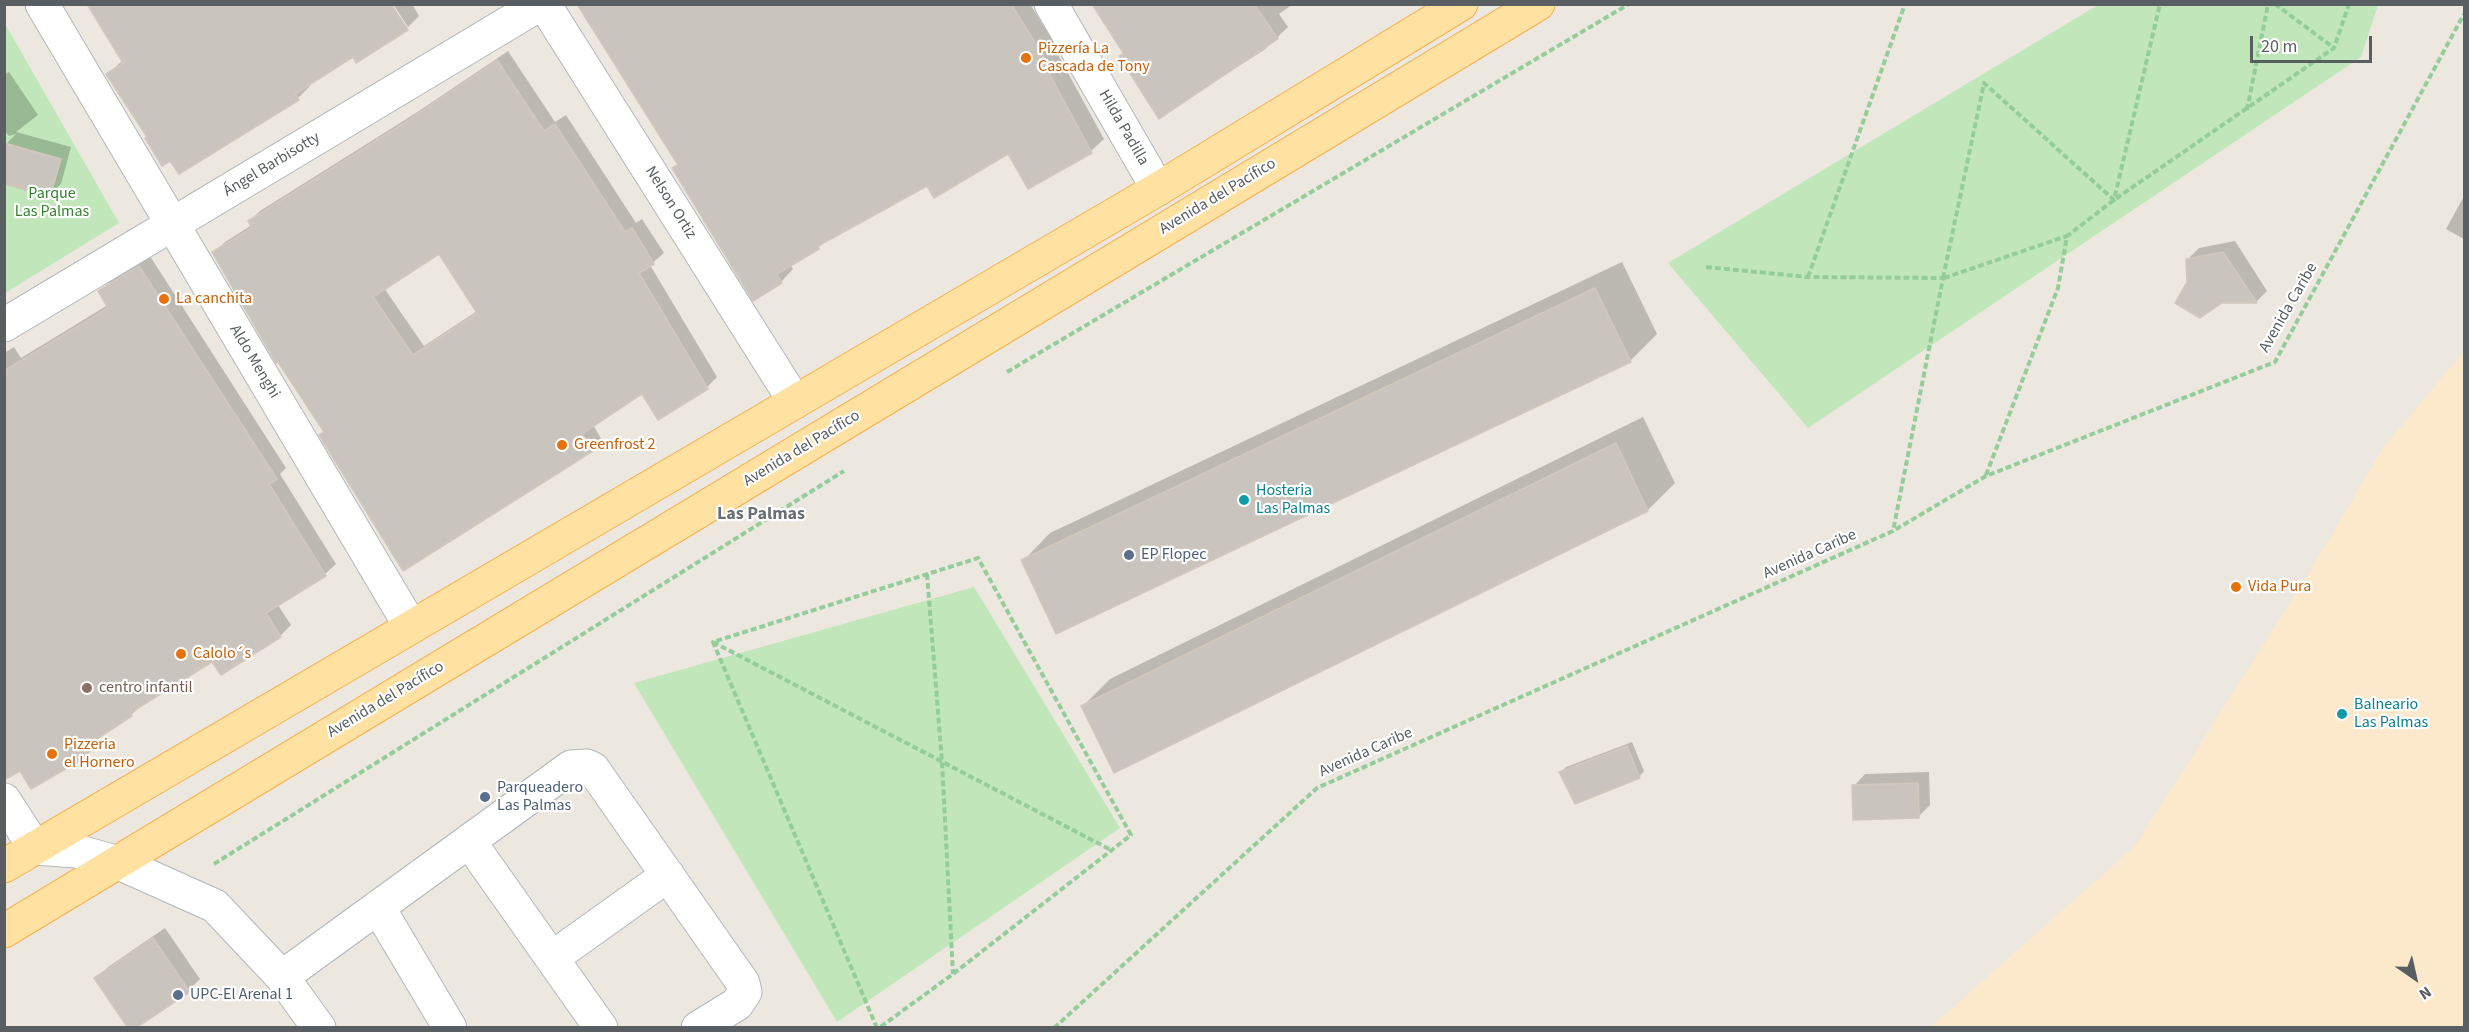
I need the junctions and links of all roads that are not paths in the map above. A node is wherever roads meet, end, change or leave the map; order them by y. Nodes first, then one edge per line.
1 (42, 4) edge
2 (540, 4) edge
3 (544, 4) edge
4 (1051, 4) edge
5 (1461, 4) edge
6 (1539, 4) edge
7 (1158, 189) junction
8 (172, 225) junction
9 (4, 325) edge
10 (795, 402) junction
11 (411, 627) junction
12 (4, 800) edge
13 (469, 842) junction
14 (34, 848) junction
15 (119, 863) junction
16 (4, 866) edge
17 (668, 875) junction
18 (378, 907) junction
19 (4, 931) edge
20 (552, 958) junction
21 (282, 977) junction
22 (319, 1028) edge
23 (450, 1028) edge
24 (601, 1028) edge
25 (698, 1028) edge

1 - 8 street, Aldo Menghi
2 - 8 street, Ángel Barbisotty
3 - 10 street, Nelson Ortiz
4 - 7 street, Hilda Padilla
5 - 7 main road
6 - 15 main road, Avenida del Pacífico
7 - 10 main road
8 - 9 street, Ángel Barbisotty
8 - 11 street, Aldo Menghi
10 - 11 main road
11 - 14 main road
12 - 14 street
13 - 17 street
13 - 18 street
13 - 20 street
14 - 15 street
14 - 16 main road
15 - 19 main road, Avenida del Pacífico
15 - 21 street
17 - 20 street
17 - 25 street
18 - 21 street
18 - 23 street
20 - 24 street
21 - 22 street

